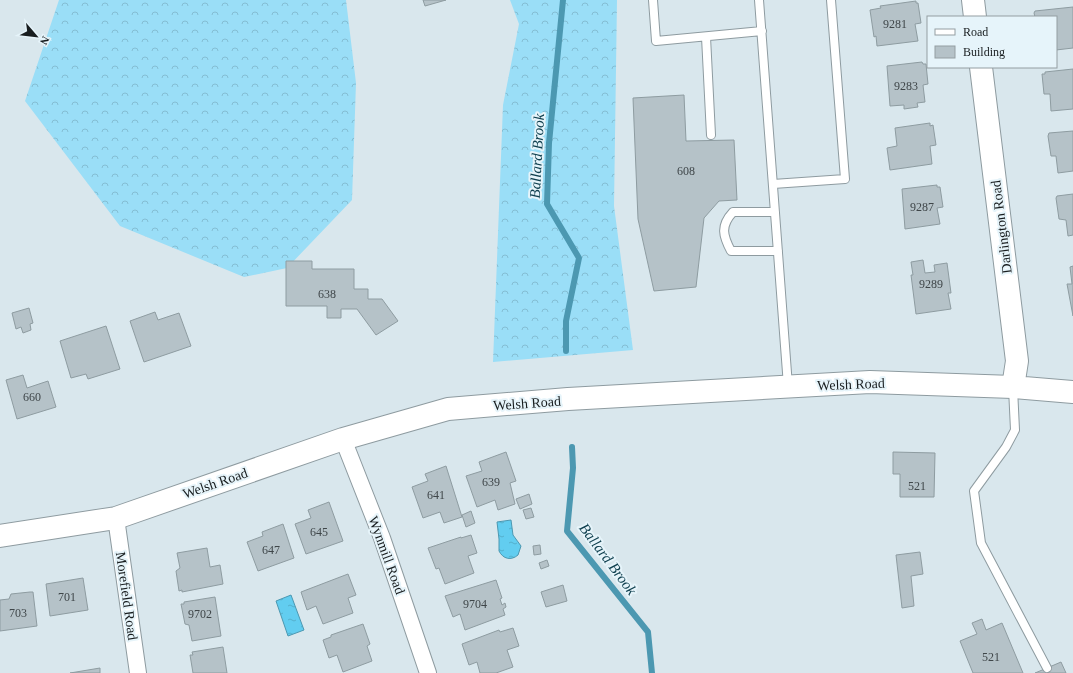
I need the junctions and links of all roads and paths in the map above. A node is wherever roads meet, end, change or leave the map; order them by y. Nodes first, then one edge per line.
1 (653, 0) edge
2 (759, 0) edge
3 (831, 0) edge
4 (973, 0) edge
5 (975, 16) edge
6 (762, 31) junction
7 (706, 37) junction
8 (981, 68) edge
9 (711, 135) dead end
10 (773, 184) junction
11 (775, 212) junction
12 (778, 251) junction
13 (788, 387) junction
14 (1013, 387) junction
15 (1073, 392) edge
16 (343, 439) junction
17 (116, 518) junction
18 (0, 536) edge
19 (1048, 668) dead end
20 (138, 673) edge
21 (428, 673) edge

1 - 7 lane
2 - 6 lane
3 - 10 lane
4 - 5 main road
6 - 7 lane
6 - 10 lane
7 - 9 lane
8 - 14 main road, Darlington Road
10 - 11 lane
11 - 12 lane
11 - 12 lane
12 - 13 lane
13 - 14 main road, Welsh Road
13 - 16 main road, Welsh Road
14 - 15 main road, Welsh Road
14 - 19 lane
16 - 17 main road, Welsh Road
16 - 21 street, Wynmill Road
17 - 18 main road, Welsh Road
17 - 20 street, Morefield Road

